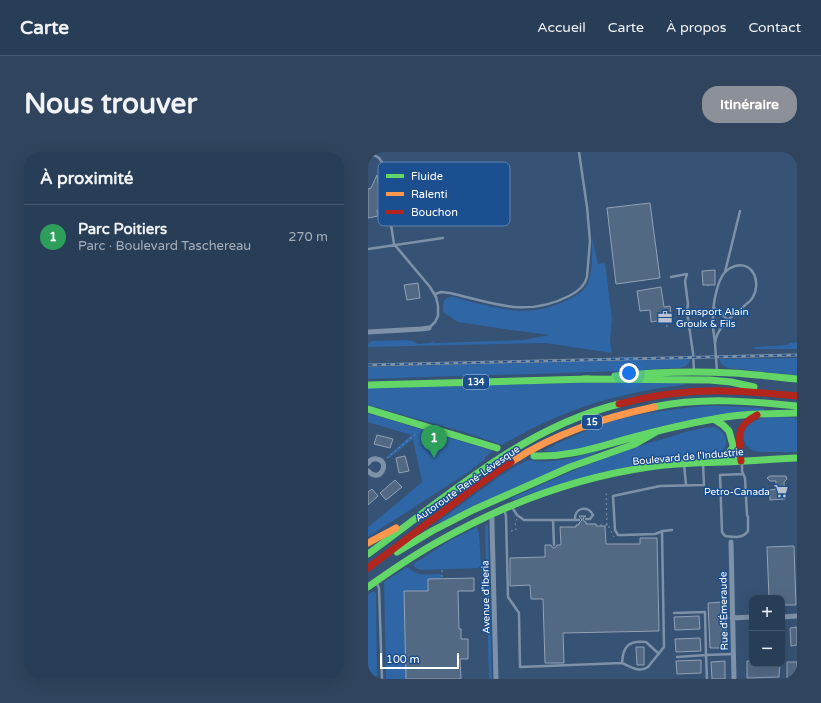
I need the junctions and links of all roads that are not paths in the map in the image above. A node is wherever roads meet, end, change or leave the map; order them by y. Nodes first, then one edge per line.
1 (579, 152) edge
2 (374, 154) edge
3 (368, 156) edge
4 (382, 162) edge
5 (740, 211) dead end
6 (391, 226) edge
7 (443, 238) dead end
8 (394, 244) junction
9 (368, 248) edge
10 (725, 272) junction
11 (671, 277) dead end
12 (435, 294) junction
13 (714, 308) junction
14 (728, 320) junction
15 (429, 328) joint
16 (368, 332) edge
17 (715, 343) junction
18 (694, 372) junction
19 (717, 372) junction
20 (583, 379) junction
21 (797, 379) edge
22 (368, 384) edge
23 (786, 395) junction
24 (797, 396) edge
25 (797, 406) edge
26 (368, 409) edge
27 (797, 412) edge
28 (759, 414) junction
29 (714, 419) junction
30 (656, 432) junction
31 (733, 447) junction
32 (497, 448) dead end
33 (534, 456) dead end
34 (797, 458) edge
35 (742, 461) junction
36 (722, 462) junction
37 (368, 463) edge
38 (703, 463) junction
39 (684, 464) junction
40 (368, 472) edge
41 (743, 474) junction
42 (686, 485) junction
43 (511, 504) junction
44 (503, 508) junction
45 (427, 510) junction
46 (490, 514) junction
47 (553, 520) junction
48 (575, 520) junction
49 (579, 520) dead end
50 (586, 521) road end
51 (672, 530) dead end
52 (662, 531) junction
53 (731, 542) dead end
54 (368, 543) edge
55 (554, 545) dead end
56 (368, 554) edge
57 (368, 569) edge
58 (376, 581) junction
59 (368, 587) edge
60 (674, 613) dead end
61 (797, 616) edge
62 (785, 617) edge
63 (732, 618) junction
64 (749, 618) edge
65 (659, 654) junction
66 (733, 654) junction
67 (706, 655) junction
68 (677, 657) dead end
69 (622, 663) junction
70 (382, 679) edge
71 (496, 679) edge
72 (707, 679) edge
73 (734, 679) edge

1 - 12 lane
2 - 3 lane
2 - 4 lane
5 - 10 lane
6 - 8 lane
7 - 8 lane
8 - 9 lane
8 - 12 lane
10 - 13 lane
10 - 14 lane
11 - 18 lane
12 - 15 lane
13 - 14 lane
13 - 17 lane
14 - 17 lane
15 - 16 street
17 - 19 lane
18 - 19 main road
18 - 20 main road
19 - 21 main road
20 - 22 main road, 134
20 - 23 main road
23 - 24 main road, Autoroute René-Lévesque / 15
23 - 45 main road, Autoroute René-Lévesque / 15
25 - 57 main road, Autoroute René-Lévesque / 15
26 - 32 main road
27 - 28 main road
28 - 29 main road
28 - 35 main road
29 - 30 main road
29 - 31 main road
30 - 33 main road
30 - 57 main road
31 - 35 main road
31 - 36 main road
34 - 35 main road, Boulevard de l'Industrie
35 - 36 main road, Boulevard de l'Industrie
35 - 41 lane
36 - 38 main road, Boulevard de l'Industrie
37 - 40 street
38 - 39 main road, Boulevard de l'Industrie
38 - 42 lane
39 - 42 lane
39 - 43 main road, Boulevard de l'Industrie
41 - 41 lane
42 - 52 lane
43 - 44 main road, Boulevard de l'Industrie
43 - 47 lane
44 - 46 main road, Boulevard de l'Industrie
44 - 69 lane
45 - 54 main road
45 - 56 main road, Autoroute René-Lévesque / 15
46 - 58 main road, Boulevard de l'Industrie
46 - 71 street, Avenue d'Iberia
47 - 48 lane
47 - 55 lane
48 - 49 lane
48 - 50 lane
51 - 52 lane
52 - 65 lane
53 - 63 street, Rue d'Émeraude
58 - 59 main road, Boulevard de l'Industrie
58 - 70 lane
60 - 67 lane
61 - 62 street
63 - 64 street
63 - 66 street, Rue d'Émeraude
65 - 69 lane
65 - 69 lane
66 - 67 lane
66 - 73 street, Rue d'Émeraude
67 - 68 lane
67 - 72 lane

